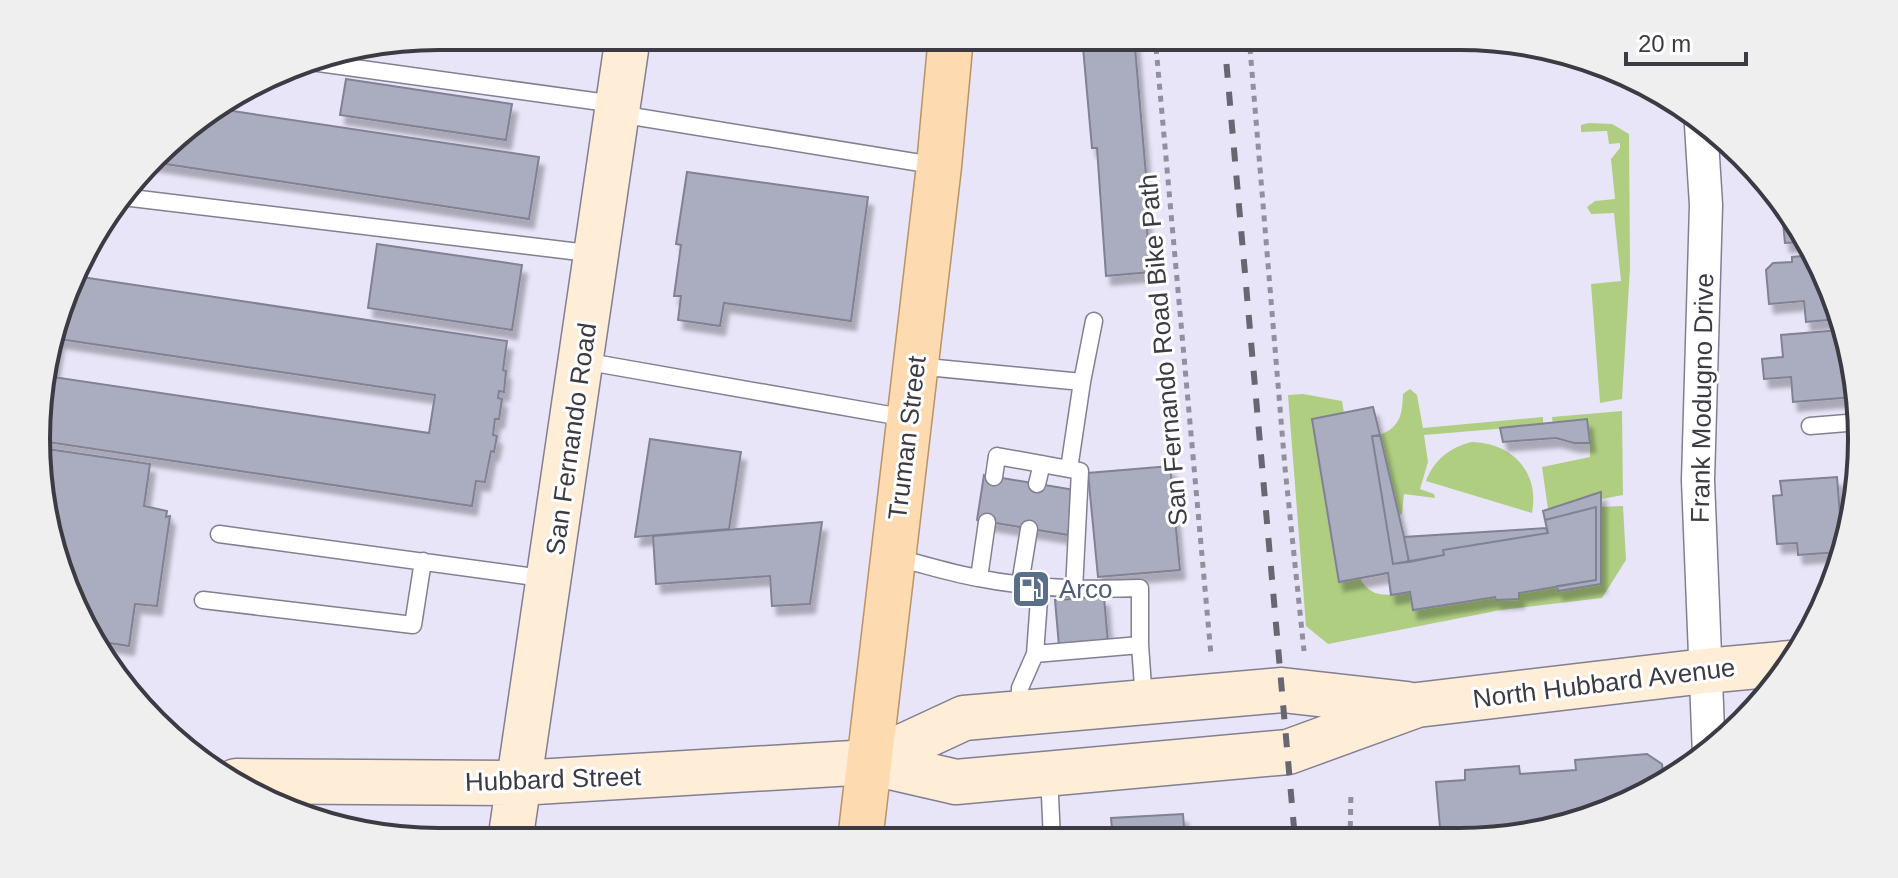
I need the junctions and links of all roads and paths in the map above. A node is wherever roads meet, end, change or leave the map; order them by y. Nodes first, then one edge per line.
1 (625, 50) edge
2 (950, 50) edge
3 (1156, 50) edge
4 (1250, 50) edge
5 (331, 65) edge
6 (618, 109) junction
7 (1702, 135) edge
8 (939, 166) junction
9 (133, 198) edge
10 (598, 254) junction
11 (1094, 321) dead end
12 (582, 360) junction
13 (915, 366) junction
14 (1082, 382) junction
15 (910, 418) junction
16 (1847, 423) edge
17 (1810, 426) dead end
18 (1042, 464) junction
19 (1069, 469) junction
20 (994, 477) dead end
21 (1037, 484) dead end
22 (987, 522) dead end
23 (1029, 529) dead end
24 (219, 534) dead end
25 (893, 556) junction
26 (423, 561) junction
27 (979, 578) junction
28 (550, 579) junction
29 (1020, 584) junction
30 (1040, 586) junction
31 (1074, 590) junction
32 (203, 600) dead end
33 (1140, 645) junction
34 (1305, 652) dead end
35 (1035, 654) junction
36 (1211, 660) dead end
37 (1776, 664) edge
38 (1705, 671) junction
39 (1282, 690) joint
40 (1144, 701) junction
41 (1417, 705) junction
42 (1020, 713) junction
43 (1708, 737) edge
44 (1288, 752) joint
45 (869, 762) junction
46 (1049, 774) junction
47 (254, 781) edge
48 (519, 783) junction
49 (1351, 791) dead end
50 (512, 828) edge
51 (861, 828) edge
52 (1051, 828) edge
53 (1350, 828) edge

1 - 6 main road, San Fernando Road
2 - 8 main road, Truman Street
3 - 36 path, San Fernando Road Bike Path
4 - 34 path
5 - 6 lane
6 - 8 lane
6 - 10 main road, San Fernando Road
7 - 38 street, Frank Modugno Drive
8 - 13 main road, Truman Street
9 - 10 lane
10 - 12 main road, San Fernando Road
11 - 14 lane
12 - 15 lane
12 - 28 main road, San Fernando Road
13 - 14 lane
13 - 15 main road, Truman Street
14 - 19 lane
15 - 25 main road, Truman Street
16 - 17 lane
18 - 19 lane
18 - 20 lane
18 - 21 lane
19 - 31 lane
22 - 27 lane
23 - 29 lane
24 - 26 lane
25 - 27 lane
25 - 45 main road, Truman Street
26 - 28 lane
26 - 32 lane
27 - 29 lane
28 - 48 main road, San Fernando Road
29 - 30 lane
30 - 31 lane
30 - 35 lane
31 - 33 lane
33 - 35 lane
33 - 40 lane
35 - 42 lane
37 - 38 main road, North Hubbard Avenue
38 - 41 main road, North Hubbard Avenue
38 - 43 street, Frank Modugno Drive
39 - 40 main road, Hubbard Street
39 - 41 main road, North Hubbard Avenue
40 - 42 main road, Hubbard Street
41 - 44 main road, North Hubbard Avenue
42 - 45 main road, Hubbard Street
44 - 46 main road, Hubbard Street
45 - 46 main road, Hubbard Street
45 - 48 main road, Hubbard Street
45 - 51 main road, Truman Street
46 - 52 lane
47 - 48 main road, Hubbard Street
48 - 50 main road, San Fernando Road
49 - 53 path

